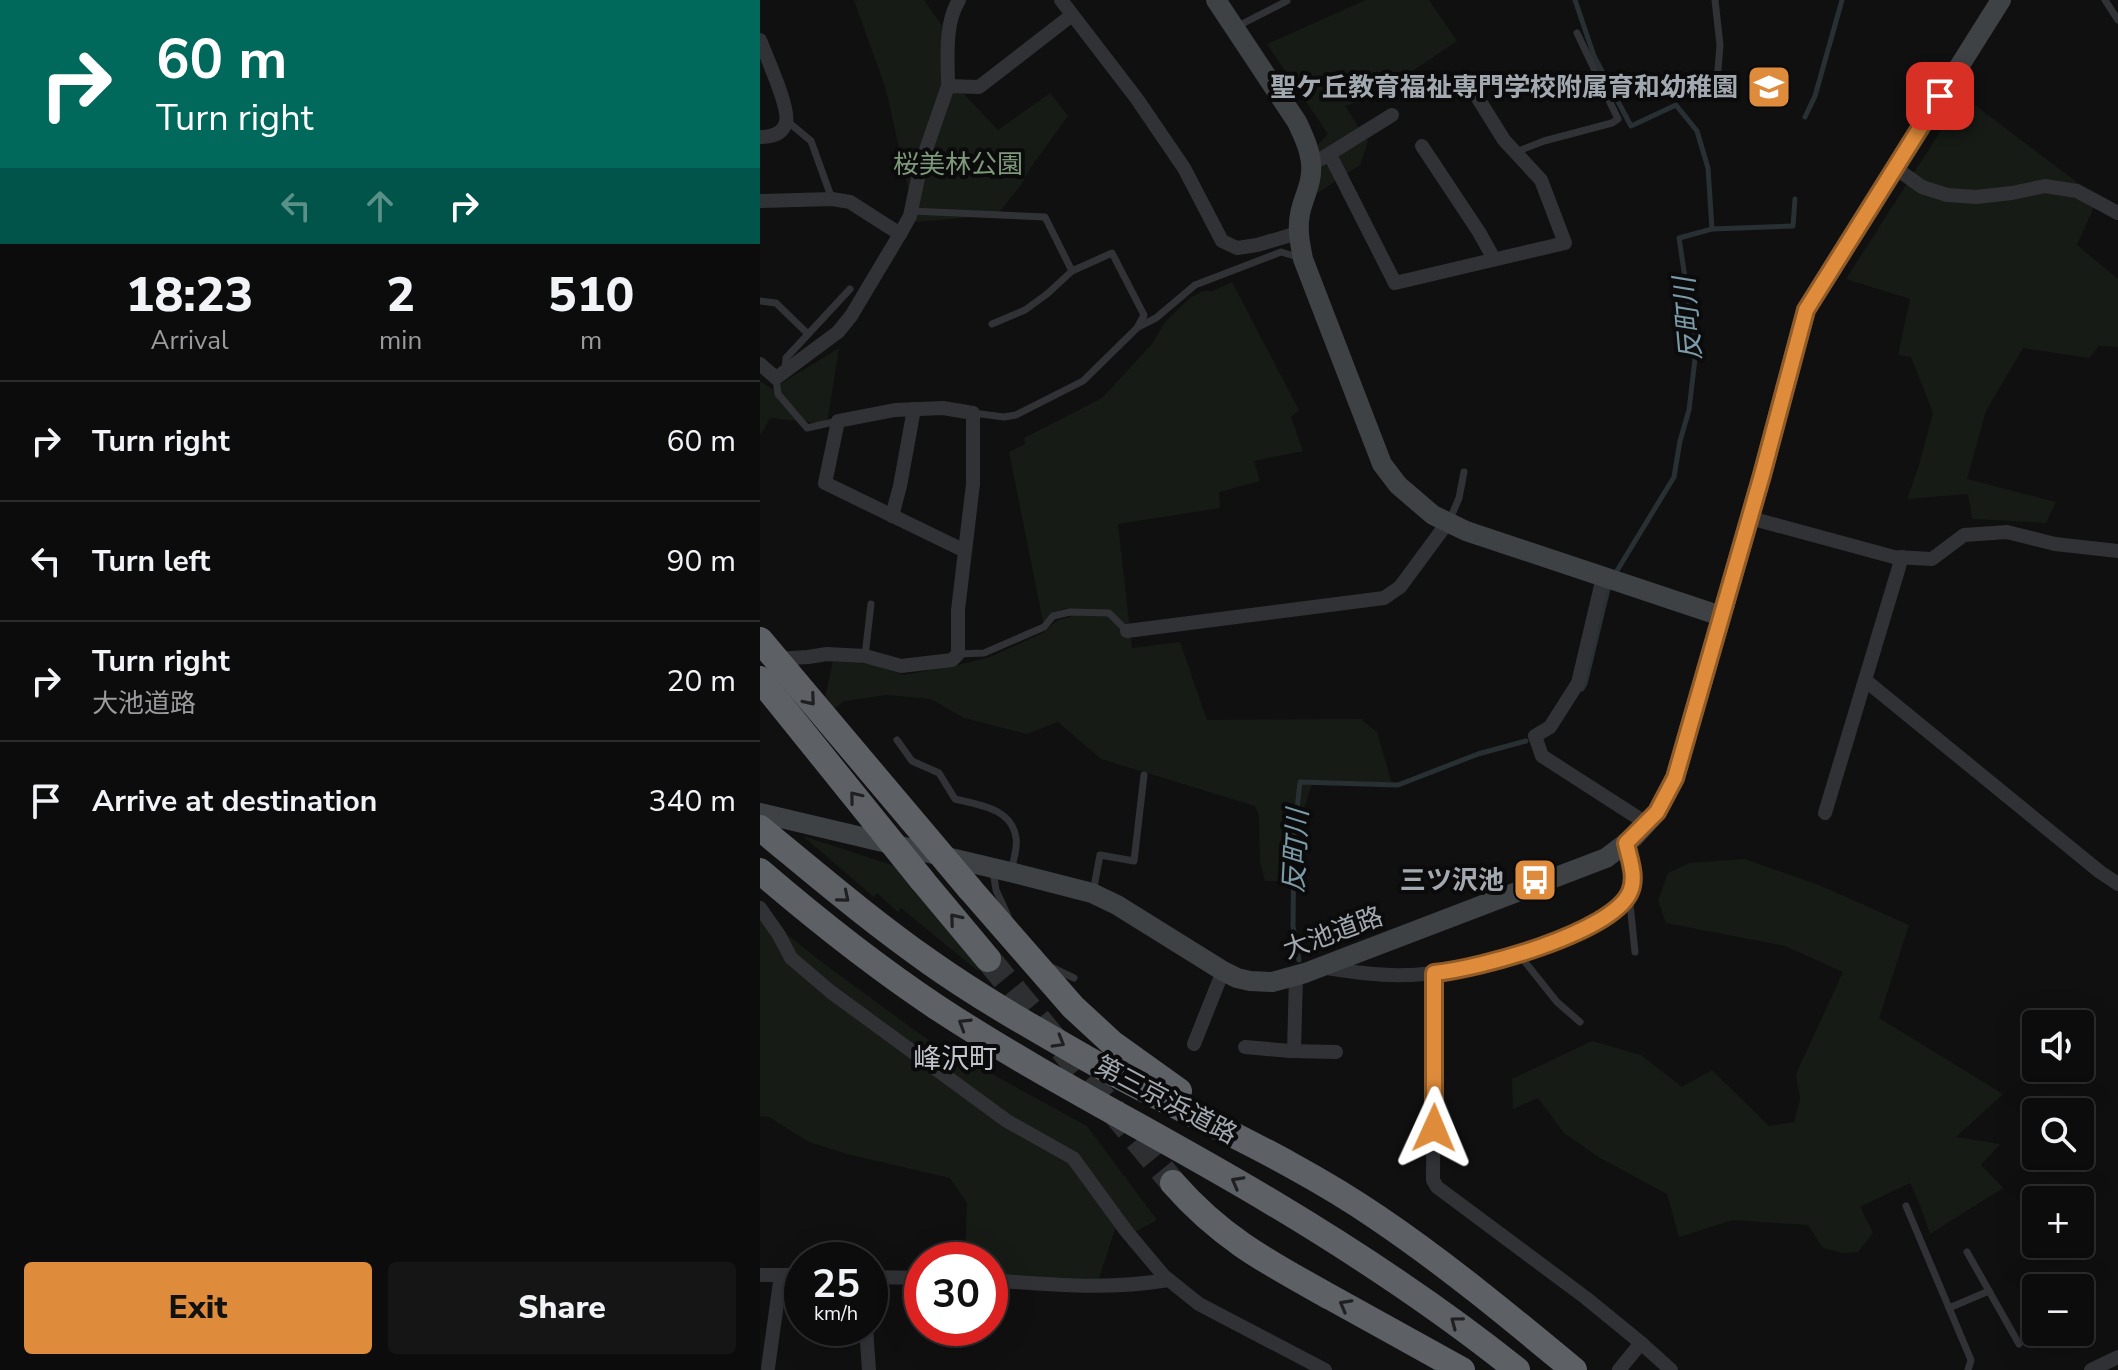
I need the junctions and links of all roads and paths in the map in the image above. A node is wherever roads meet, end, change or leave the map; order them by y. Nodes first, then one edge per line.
1 (959, 0) edge
2 (1061, 0) edge
3 (1216, 0) edge
4 (1715, 0) edge
5 (2001, 0) edge
6 (2105, 0) edge
7 (1287, 1) edge
8 (1072, 15) junction
9 (2118, 20) edge
10 (1235, 28) junction
11 (1577, 33) dead end
12 (760, 40) edge
13 (948, 86) junction
14 (1471, 87) dead end
15 (1716, 94) dead end
16 (1392, 115) dead end
17 (787, 121) junction
18 (760, 137) edge
19 (1422, 146) dead end
20 (1516, 152) junction
21 (1320, 159) junction
22 (1894, 167) junction
23 (832, 199) junction
24 (760, 201) edge
25 (911, 211) junction
26 (2118, 213) edge
27 (1298, 233) junction
28 (900, 234) junction
29 (1303, 259) junction
30 (1494, 259) junction
31 (1072, 271) junction
32 (850, 289) dead end
33 (760, 301) edge
34 (992, 324) dead end
35 (1137, 328) junction
36 (808, 334) junction
37 (760, 364) edge
38 (781, 375) junction
39 (914, 409) junction
40 (973, 413) junction
41 (838, 421) junction
42 (1464, 472) dead end
43 (892, 516) junction
44 (1750, 518) junction
45 (1448, 522) junction
46 (965, 551) junction
47 (2118, 551) edge
48 (1902, 557) junction
49 (1603, 577) junction
50 (871, 604) dead end
51 (1721, 616) junction
52 (1127, 631) joint
53 (760, 640) edge
54 (958, 654) junction
55 (865, 656) junction
56 (760, 660) edge
57 (760, 679) edge
58 (1865, 680) junction
59 (897, 740) dead end
60 (1144, 775) dead end
61 (760, 813) edge
62 (1825, 813) dead end
63 (1646, 823) junction
64 (760, 828) edge
65 (1626, 843) junction
66 (1002, 870) junction
67 (760, 871) edge
68 (2118, 884) edge
69 (1092, 893) junction
70 (1629, 894) junction
71 (760, 908) edge
72 (1635, 952) dead end
73 (1518, 953) junction
74 (988, 959) tunnel mouth
75 (1320, 967) junction
76 (1223, 971) junction
77 (1434, 973) junction
78 (1296, 975) junction
79 (1074, 978) dead end
80 (1580, 1022) dead end
81 (1194, 1044) dead end
82 (1245, 1047) dead end
83 (1294, 1051) junction
84 (1336, 1052) dead end
85 (1173, 1183) tunnel mouth
86 (1906, 1206) dead end
87 (1967, 1252) dead end
88 (1445, 1267) junction
89 (760, 1275) edge
90 (781, 1275) joint
91 (1169, 1280) junction
92 (1008, 1282) edge
93 (1989, 1291) junction
94 (1949, 1308) junction
95 (2019, 1344) dead end
96 (867, 1346) edge
97 (1638, 1347) junction
98 (2118, 1357) edge
99 (766, 1368) edge
100 (869, 1370) edge
101 (1325, 1370) edge
102 (1462, 1370) edge
103 (1517, 1370) edge
104 (1574, 1370) edge
105 (1619, 1370) edge
106 (1671, 1370) edge
107 (1968, 1370) edge
108 (2091, 1370) edge

1 - 13 street
2 - 8 street
3 - 10 street
4 - 15 lane
5 - 22 street, 大池道路
6 - 9 lane
7 - 10 lane
8 - 13 street
8 - 27 street
10 - 21 street
11 - 20 lane
12 - 17 street
13 - 25 street
14 - 20 street
16 - 21 street
17 - 18 street
17 - 23 lane
19 - 30 street
20 - 30 street
21 - 27 street
21 - 30 street
22 - 26 street
22 - 44 street, 大池道路
23 - 24 street
23 - 28 street
25 - 28 street
25 - 31 lane
27 - 29 street
28 - 38 street
29 - 35 lane
29 - 45 street
31 - 34 lane
31 - 35 lane
32 - 36 lane
33 - 36 lane
35 - 40 lane
36 - 38 lane
37 - 38 street
38 - 41 lane
39 - 40 street
39 - 41 street
39 - 43 street
40 - 46 street
41 - 43 street
42 - 45 lane
43 - 46 street
44 - 48 street
44 - 51 street, 大池道路
45 - 49 street
45 - 52 street
46 - 54 street
47 - 48 street
48 - 58 street
49 - 51 street
49 - 63 street
50 - 55 lane
51 - 63 street, 大池道路
52 - 54 lane
53 -> 88 highway, bridge
54 - 55 street
55 - 56 street
74 -> 57 highway, bridge
58 - 62 street
58 - 68 street
59 - 66 lane
60 - 69 lane
61 - 66 street, 大池道路
63 - 65 street, 大池道路
64 -> 88 highway, 第三京浜道路
65 - 70 street
65 - 75 street, 大池道路
66 - 69 street, 大池道路
66 - 79 lane
103 -> 67 highway, 第三京浜道路
69 - 76 street, 大池道路
70 - 72 lane
70 - 73 street
71 - 91 street
73 - 77 street
73 - 80 lane
75 - 77 street
75 - 78 street, 大池道路
76 - 78 street, 大池道路
76 - 81 street
77 - 97 street
78 - 83 street
82 - 83 street
83 - 84 street
102 -> 85 highway
86 - 94 lane
87 - 93 lane
88 - 104 highway, 第三京浜道路
89 - 90 street
90 - 99 street
91 - 92 street
91 - 101 street
93 - 94 lane
93 - 95 lane
94 - 107 lane
96 - 100 street
97 - 105 street
97 - 106 street
98 - 108 street

